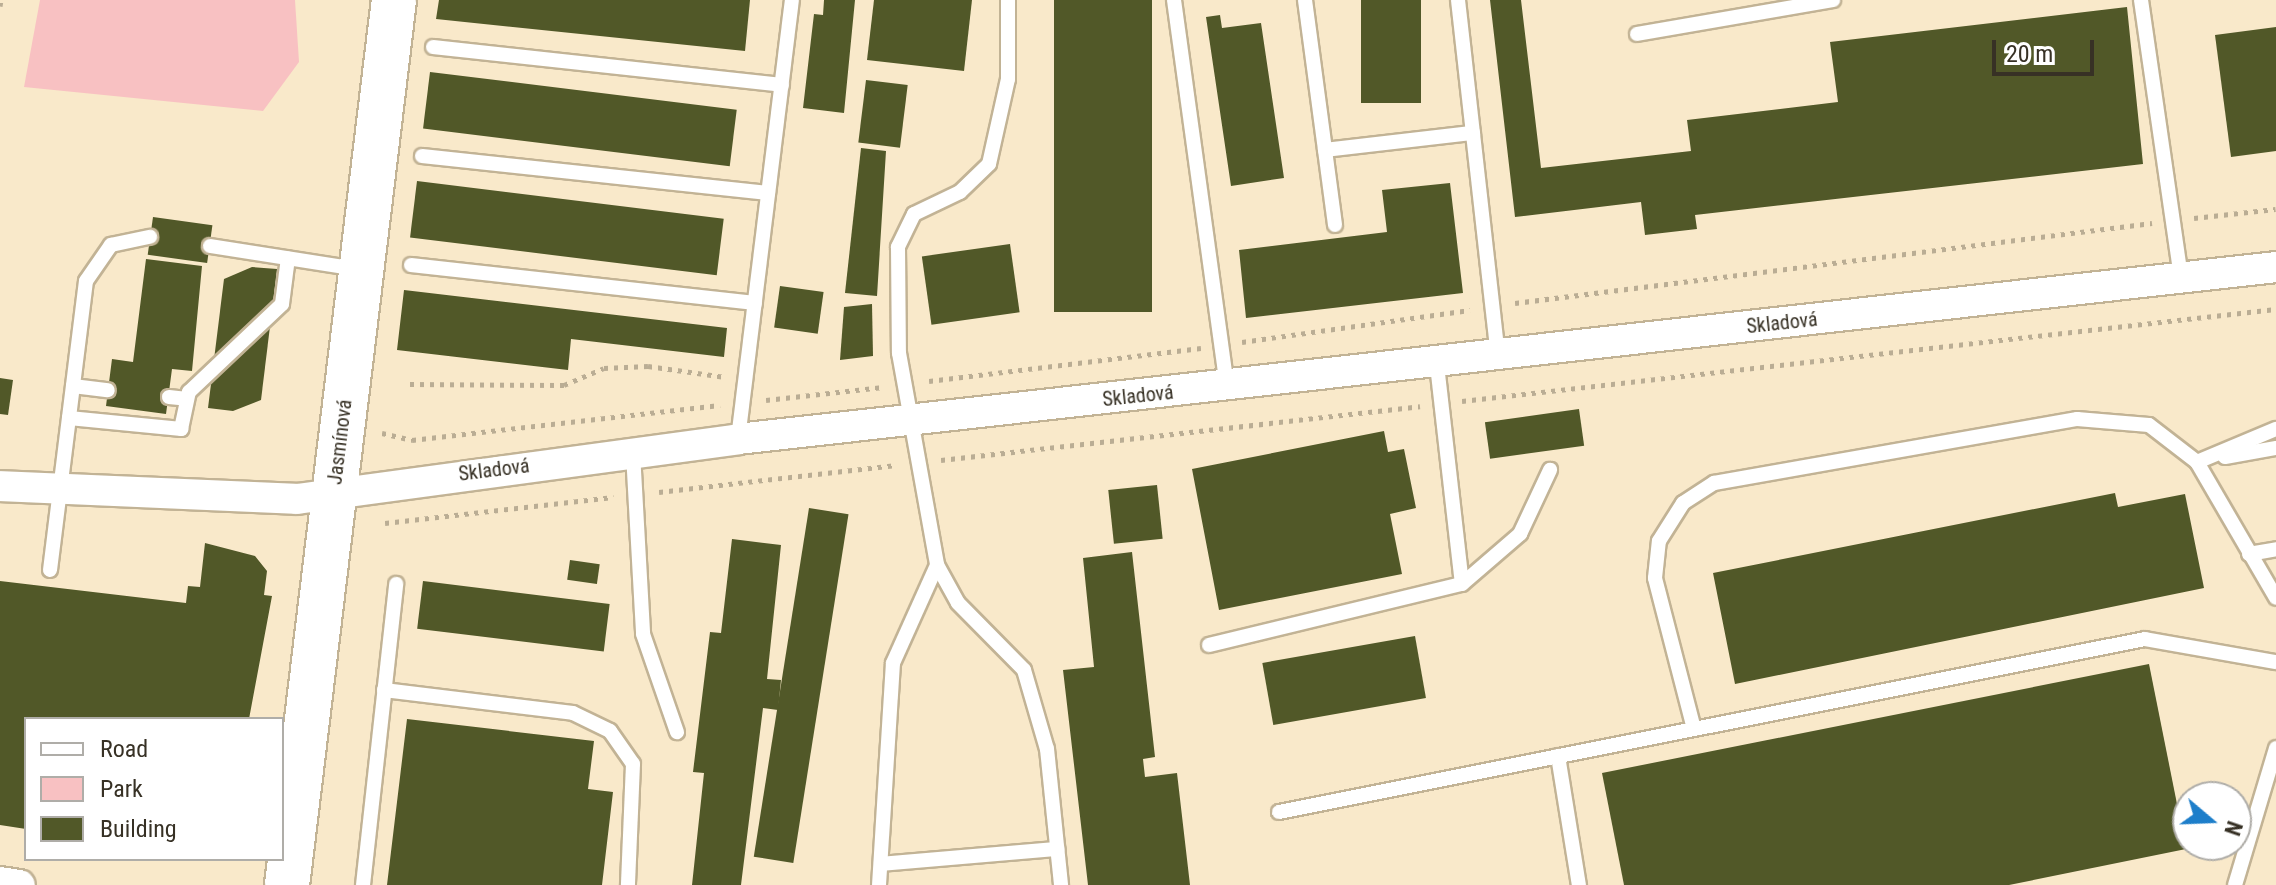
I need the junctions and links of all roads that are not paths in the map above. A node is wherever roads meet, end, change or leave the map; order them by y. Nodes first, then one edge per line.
1 (394, 0) edge
2 (792, 0) edge
3 (1008, 0) edge
4 (1174, 0) edge
5 (1305, 0) edge
6 (1458, 0) edge
7 (1833, 0) edge
8 (2141, 0) edge
9 (1637, 34) dead end
10 (433, 47) dead end
11 (782, 85) junction
12 (1473, 133) junction
13 (1325, 150) junction
14 (422, 156) dead end
15 (768, 193) junction
16 (1335, 225) dead end
17 (150, 237) dead end
18 (210, 246) dead end
19 (288, 258) junction
20 (411, 265) dead end
21 (2276, 267) edge
22 (361, 270) junction
23 (2181, 279) junction
24 (755, 303) junction
25 (1498, 359) junction
26 (1437, 365) junction
27 (73, 386) junction
28 (1227, 387) junction
29 (108, 390) dead end
30 (169, 397) dead end
31 (187, 399) junction
32 (69, 418) junction
33 (910, 421) junction
34 (2276, 429) edge
35 (738, 439) junction
36 (2276, 448) edge
37 (633, 452) junction
38 (2197, 462) junction
39 (1550, 470) dead end
40 (61, 485) junction
41 (0, 486) edge
42 (332, 509) junction
43 (2276, 549) edge
44 (2249, 554) junction
45 (937, 565) junction
46 (50, 570) dead end
47 (396, 584) dead end
48 (1462, 584) junction
49 (2276, 598) edge
50 (1209, 645) dead end
51 (2276, 662) edge
52 (384, 690) junction
53 (1694, 729) junction
54 (677, 732) dead end
55 (2276, 748) edge
56 (1558, 756) junction
57 (1279, 812) dead end
58 (1057, 849) junction
59 (881, 864) junction
60 (0, 882) edge
61 (20, 885) edge
62 (287, 885) edge
63 (363, 885) edge
64 (628, 885) edge
65 (879, 885) edge
66 (1061, 885) edge
67 (1579, 885) edge
68 (2235, 885) edge

1 - 22 main road, Jasmínová
2 - 11 lane
3 - 33 lane
4 - 28 lane
5 - 13 lane
6 - 12 lane
7 - 9 lane
8 - 23 lane
10 - 11 lane
11 - 15 lane
12 - 13 lane
12 - 25 lane
13 - 16 lane
14 - 15 lane
15 - 24 lane
17 - 27 lane
18 - 19 lane
19 - 22 lane
19 - 31 lane
20 - 24 lane
21 - 23 street, Skladová
22 - 42 main road, Jasmínová
23 - 25 street, Skladová
24 - 35 lane
25 - 26 street, Skladová
26 - 28 street, Skladová
26 - 48 lane
27 - 29 lane
27 - 32 lane
28 - 33 street, Skladová
30 - 31 lane
31 - 32 lane
32 - 40 lane
33 - 35 street, Skladová
33 - 45 lane
34 - 38 lane
35 - 37 street, Skladová
36 - 38 lane
37 - 42 street, Skladová
37 - 54 lane
38 - 44 lane
38 - 53 lane
39 - 48 lane
40 - 41 street, Skladová
40 - 42 street, Skladová
40 - 46 lane
42 - 62 main road, Jasmínová
43 - 44 lane
44 - 49 lane
45 - 58 lane
45 - 59 lane
47 - 52 lane
48 - 50 lane
51 - 53 lane
52 - 63 lane
52 - 64 lane
53 - 56 lane
55 - 68 lane
56 - 57 lane
56 - 67 lane
58 - 59 lane
58 - 66 lane
59 - 65 lane
60 - 61 street

